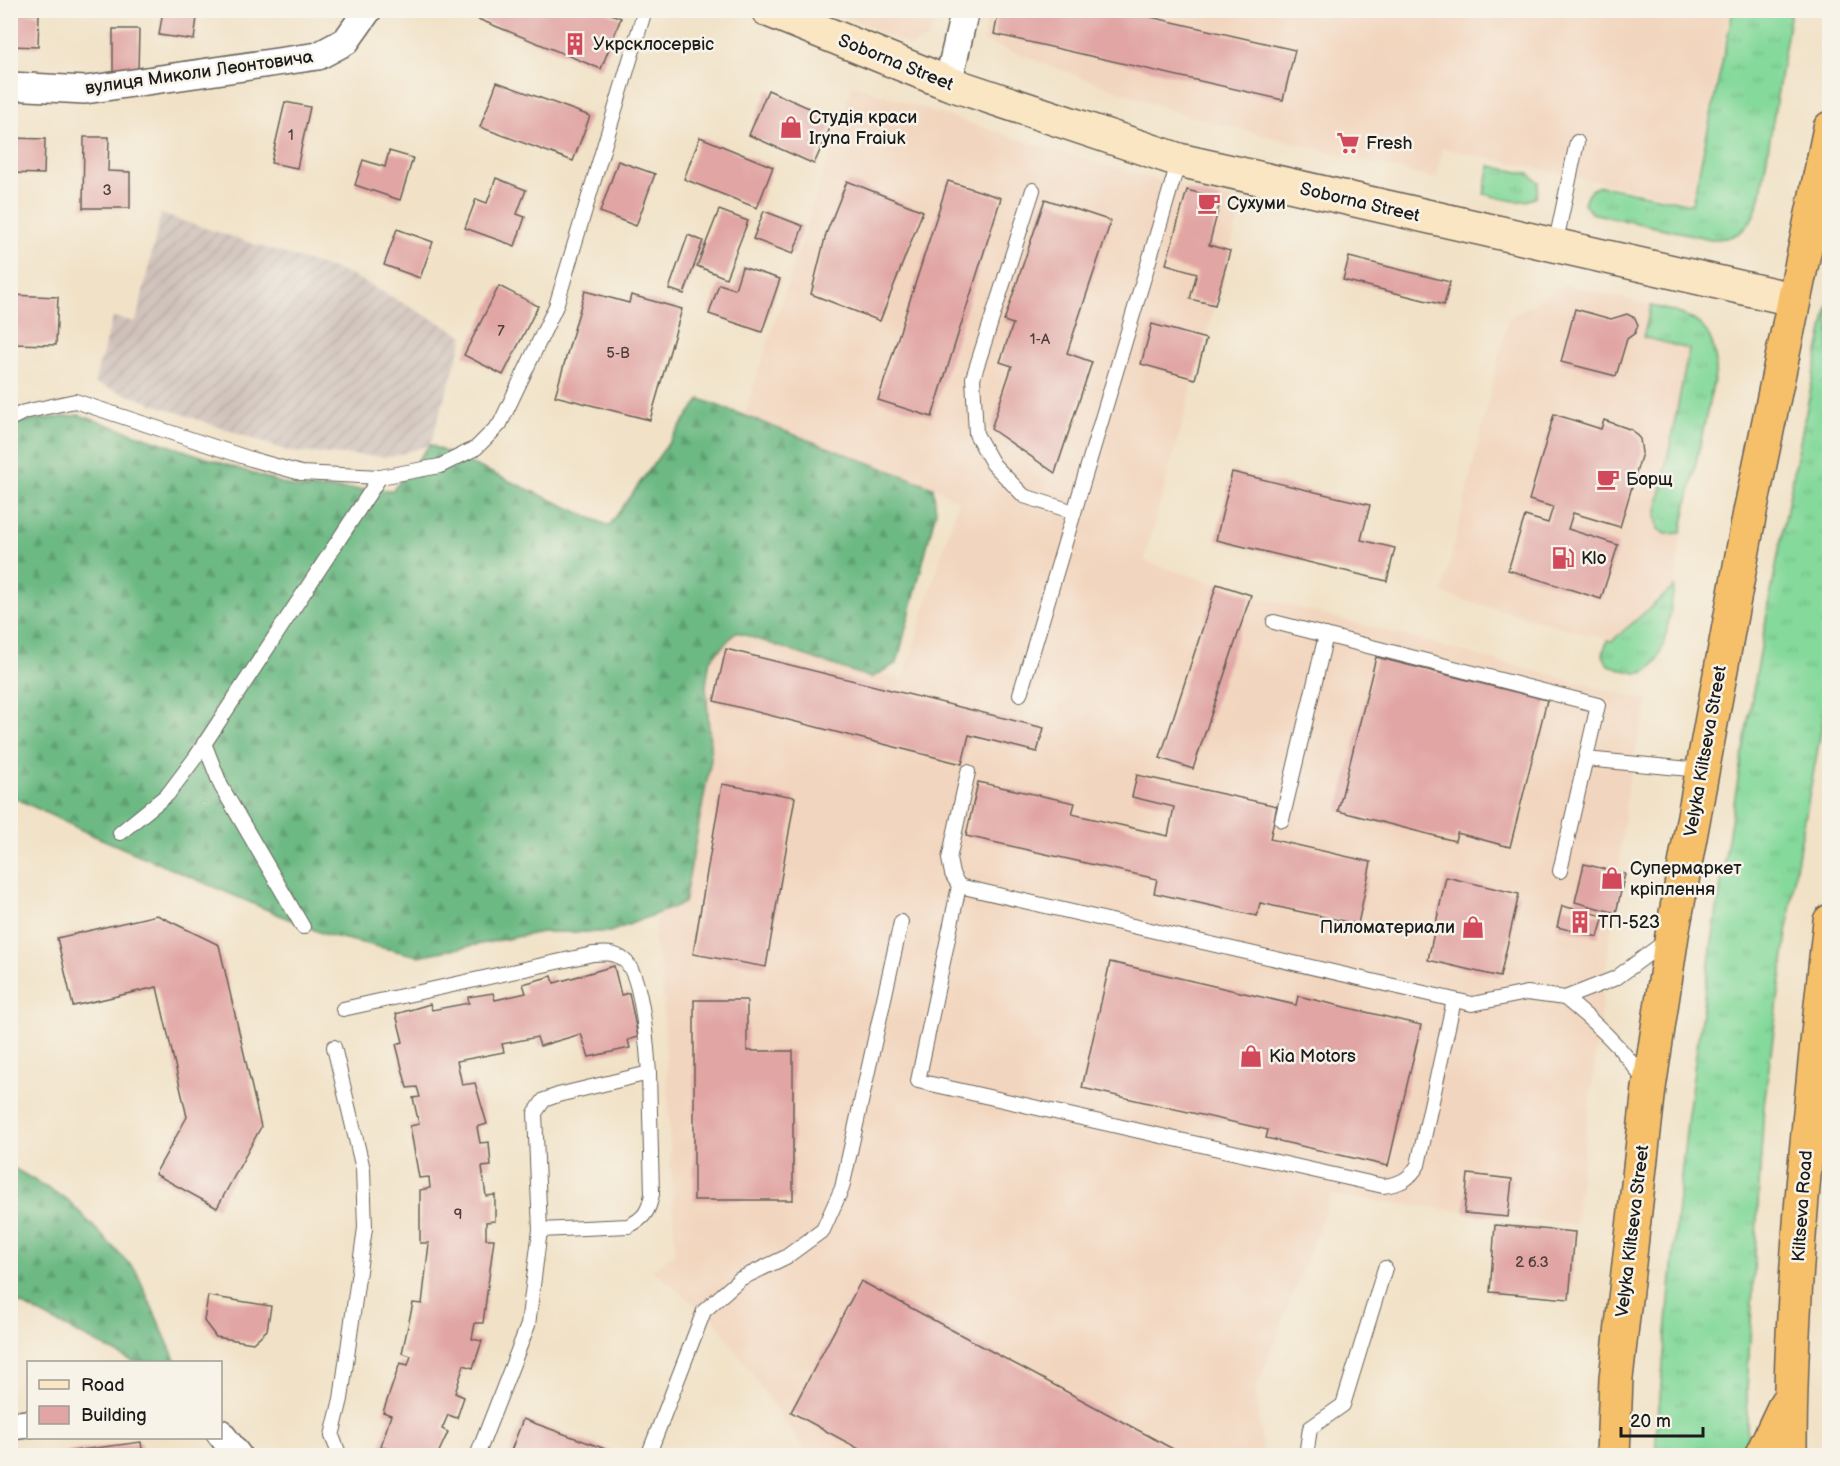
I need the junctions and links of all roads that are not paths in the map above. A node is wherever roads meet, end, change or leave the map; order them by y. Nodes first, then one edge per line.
1 (368, 10) edge
2 (645, 10) edge
3 (768, 10) edge
4 (964, 10) edge
5 (948, 83) junction
6 (10, 86) edge
7 (1830, 128) edge
8 (1577, 142) dead end
9 (1179, 160) junction
10 (1033, 190) dead end
11 (1555, 246) junction
12 (1792, 299) junction
13 (10, 419) edge
14 (380, 477) junction
15 (1074, 512) junction
16 (1274, 622) dead end
17 (1326, 635) junction
18 (1020, 694) dead end
19 (204, 743) junction
20 (1586, 759) junction
21 (1700, 771) junction
22 (968, 772) dead end
23 (1282, 820) dead end
24 (120, 833) dead end
25 (1560, 871) dead end
26 (959, 885) junction
27 (1830, 921) edge
28 (901, 922) dead end
29 (303, 927) dead end
30 (1672, 935) junction
31 (1565, 998) junction
32 (1454, 1000) junction
33 (343, 1009) dead end
34 (334, 1047) dead end
35 (649, 1073) junction
36 (1649, 1088) junction
37 (540, 1230) junction
38 (1385, 1268) dead end
39 (1616, 1378) junction
40 (1790, 1394) junction
41 (27, 1424) edge
42 (10, 1426) edge
43 (222, 1435) edge
44 (238, 1455) edge
45 (340, 1455) edge
46 (477, 1455) edge
47 (648, 1455) edge
48 (1306, 1455) edge
49 (1613, 1455) edge
50 (1638, 1455) edge
51 (1761, 1455) edge
52 (1790, 1455) edge

1 - 6 street, вулиця Миколи Леонтовича
2 - 14 lane
3 - 5 main road, Soborna Street
4 - 5 street
5 - 9 main road, Soborna Street
7 - 12 highway, Velyka Kiltseva Street
8 - 11 lane
9 - 11 main road, Soborna Street
9 - 15 lane
10 - 15 lane
11 - 12 main road, Soborna Street
12 - 21 highway, Velyka Kiltseva Street
13 - 14 lane
14 - 19 lane
15 - 18 lane
16 - 17 lane
17 - 20 lane
17 - 23 lane
19 - 24 lane
19 - 29 lane
20 - 21 lane
20 - 25 lane
21 - 30 highway, Velyka Kiltseva Street
22 - 26 lane
26 - 32 lane
26 - 32 lane
27 - 40 highway, Kiltseva Road
28 - 47 lane
30 - 31 lane
30 - 36 highway, Velyka Kiltseva Street
31 - 32 lane
31 - 36 lane
33 - 35 lane
34 - 45 lane
35 - 37 lane
35 - 37 lane
36 - 39 highway, Velyka Kiltseva Street
37 - 46 lane
38 - 48 lane
39 - 49 highway, Velyka Kiltseva Street
39 - 50 highway
40 - 51 highway
40 - 52 highway, Kiltseva Road
41 - 42 street
43 - 44 street

